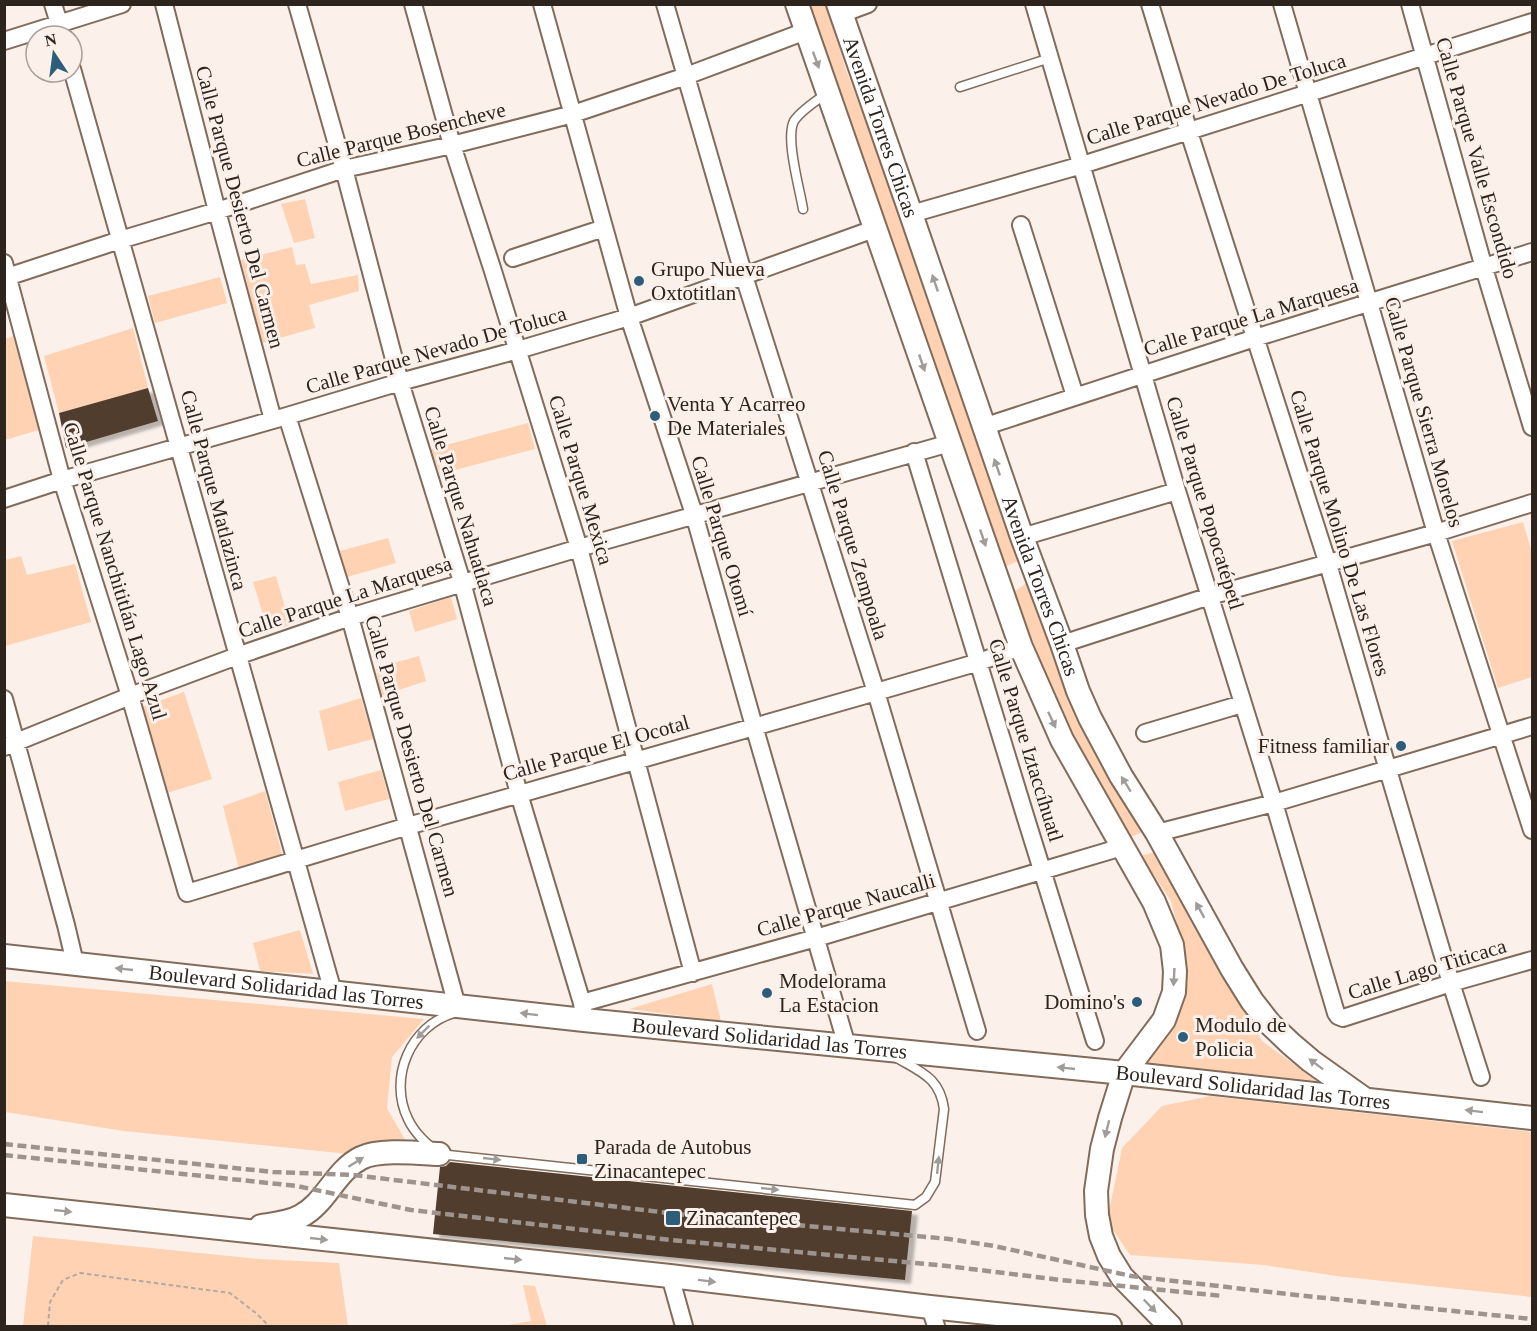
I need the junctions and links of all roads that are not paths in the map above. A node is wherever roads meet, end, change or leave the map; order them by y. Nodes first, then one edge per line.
1 (53, 4) edge
2 (122, 4) edge
3 (164, 4) edge
4 (297, 4) edge
5 (413, 4) edge
6 (542, 4) edge
7 (665, 4) edge
8 (797, 4) edge
9 (868, 4) edge
10 (1034, 4) edge
11 (1150, 4) edge
12 (1282, 4) edge
13 (1410, 4) edge
14 (840, 9) edge
15 (1533, 22) edge
16 (59, 24) edge
17 (75, 24) edge
18 (806, 31) junction
19 (24, 37) edge
20 (4, 41) edge
21 (1426, 57) junction
22 (1050, 58) junction
23 (686, 76) junction
24 (76, 84) edge
25 (960, 87) dead end
26 (828, 92) junction
27 (1307, 94) junction
28 (573, 114) junction
29 (1189, 132) junction
30 (452, 145) junction
31 (1082, 165) junction
32 (344, 169) junction
33 (803, 209) dead end
34 (217, 211) junction
35 (911, 214) junction
36 (1021, 225) dead end
37 (604, 228) junction
38 (874, 229) junction
39 (120, 240) junction
40 (1533, 252) edge
41 (513, 258) dead end
42 (1484, 268) junction
43 (6, 273) edge
44 (744, 276) junction
45 (1368, 303) junction
46 (629, 317) junction
47 (1255, 338) junction
48 (518, 350) junction
49 (1144, 374) junction
50 (400, 382) junction
51 (1075, 396) junction
52 (280, 418) junction
53 (983, 427) junction
54 (1533, 427) edge
55 (950, 443) junction
56 (180, 447) junction
57 (914, 452) junction
58 (62, 480) junction
59 (810, 482) junction
60 (1178, 491) junction
61 (4, 499) edge
62 (1533, 503) edge
63 (694, 514) junction
64 (1436, 533) junction
65 (1022, 537) junction
66 (579, 548) junction
67 (1328, 564) junction
68 (1033, 568) junction
69 (462, 582) junction
70 (998, 582) junction
71 (1210, 596) junction
72 (350, 617) junction
73 (1062, 644) junction
74 (1021, 647) junction
75 (237, 656) junction
76 (979, 662) junction
77 (876, 692) junction
78 (130, 696) junction
79 (4, 699) edge
80 (1242, 704) junction
81 (754, 726) junction
82 (1533, 726) edge
83 (1145, 733) dead end
84 (1501, 735) junction
85 (11, 744) edge
86 (635, 760) junction
87 (1388, 770) junction
88 (519, 794) junction
89 (1274, 803) junction
90 (408, 826) junction
91 (1533, 830) edge
92 (1157, 833) junction
93 (1122, 847) junction
94 (296, 860) junction
95 (1041, 871) junction
96 (186, 891) joint
97 (938, 902) junction
98 (816, 938) junction
99 (4, 956) edge
100 (1533, 960) edge
101 (75, 963) junction
102 (693, 973) junction
103 (1451, 983) junction
104 (333, 992) junction
105 (466, 1007) junction
106 (583, 1011) junction
107 (1336, 1013) joint
108 (977, 1031) dead end
109 (1095, 1041) dead end
110 (847, 1046) junction
111 (880, 1049) junction
112 (1124, 1073) junction
113 (1481, 1077) dead end
114 (1363, 1099) junction
115 (1533, 1118) edge
116 (439, 1154) junction
117 (6, 1206) edge
118 (239, 1230) junction
119 (670, 1276) junction
120 (933, 1317) edge
121 (1054, 1323) edge
122 (684, 1326) edge
123 (1110, 1326) edge
124 (1170, 1326) edge

1 - 16 street
2 - 17 street
3 - 34 street, Calle Parque Desierto Del Carmen
4 - 32 street, Calle Parque Nahuatlaca
5 - 30 street, Calle Parque Mexica
6 - 28 street, Calle Parque Otomí
7 - 23 street, Calle Parque Zempoala
8 - 18 main road, Avenida Torres Chicas
9 - 14 street
10 - 22 street, Calle Parque Popocatépetl
11 - 29 street, Calle Parque Molino De Las Flores
12 - 27 street, Calle Parque Sierra Morelos
13 - 21 street, Calle Parque Valle Escondido
14 - 35 main road, Avenida Torres Chicas
15 - 21 street, Calle Parque Nevado De Toluca
18 - 23 street, Calle Parque Bosencheve
18 -> 26 main road, Avenida Torres Chicas
19 - 20 street
21 - 27 street, Calle Parque Nevado De Toluca
21 - 42 street, Calle Parque Valle Escondido
22 - 25 lane
22 - 31 street, Calle Parque Popocatépetl
23 - 28 street, Calle Parque Bosencheve
23 - 44 street, Calle Parque Zempoala
24 - 39 street, Calle Parque Matlazinca
26 - 33 lane
26 - 38 main road, Avenida Torres Chicas
27 - 29 street, Calle Parque Nevado De Toluca
27 - 45 street, Calle Parque Sierra Morelos
28 - 30 street, Calle Parque Bosencheve
28 - 37 street, Calle Parque Otomí
29 - 31 street, Calle Parque Nevado De Toluca
29 - 47 street, Calle Parque Molino De Las Flores
30 - 32 street, Calle Parque Bosencheve
30 - 48 street, Calle Parque Mexica
31 - 35 street, Calle Parque Nevado De Toluca
31 - 49 street, Calle Parque Popocatépetl
32 - 34 street, Calle Parque Bosencheve
32 - 50 street, Calle Parque Nahuatlaca
34 - 39 street, Calle Parque Bosencheve
34 - 52 street, Calle Parque Desierto Del Carmen
53 -> 35 main road, Avenida Torres Chicas
36 - 51 street
37 - 41 street
37 - 46 street, Calle Parque Otomí
38 - 44 street, Calle Parque Nevado De Toluca
38 -> 55 main road, Avenida Torres Chicas
39 - 43 street, Calle Parque Bosencheve
39 - 56 street, Calle Parque Matlazinca
40 - 42 street, Calle Parque La Marquesa
42 - 45 street, Calle Parque La Marquesa
42 - 54 street, Calle Parque Valle Escondido
43 - 58 street, Calle Parque Nanchititlán Lago Azul
44 - 46 street, Calle Parque Nevado De Toluca
44 - 59 street, Calle Parque Zempoala
45 - 47 street, Calle Parque La Marquesa
45 - 64 street, Calle Parque Sierra Morelos
46 - 48 street, Calle Parque Nevado De Toluca
46 - 63 street, Calle Parque Otomí
47 - 49 street, Calle Parque La Marquesa
47 - 67 street, Calle Parque Molino De Las Flores
48 - 50 street, Calle Parque Nevado De Toluca
48 - 66 street, Calle Parque Mexica
49 - 51 street, Calle Parque La Marquesa
49 - 60 street, Calle Parque Popocatépetl
50 - 52 street, Calle Parque Nevado De Toluca
50 - 69 street, Calle Parque Nahuatlaca
51 - 53 street, Calle Parque La Marquesa
52 - 56 street, Calle Parque Nevado De Toluca
52 - 72 street, Calle Parque Desierto Del Carmen
65 -> 53 main road, Avenida Torres Chicas
55 - 57 street, Calle Parque La Marquesa
55 -> 70 main road, Avenida Torres Chicas
56 - 58 street, Calle Parque Nevado De Toluca
56 - 75 street, Calle Parque Matlazinca
57 - 59 street, Calle Parque La Marquesa
57 - 76 street, Calle Parque Iztaccíhuatl
58 - 61 street, Calle Parque Nevado De Toluca
58 - 78 street, Calle Parque Nanchititlán Lago Azul
59 - 63 street, Calle Parque La Marquesa
59 - 77 street, Calle Parque Zempoala
60 - 65 street
60 - 71 street, Calle Parque Popocatépetl
62 - 64 street
63 - 66 street, Calle Parque La Marquesa
63 - 81 street, Calle Parque Otomí
64 - 67 street
64 - 84 street, Calle Parque Sierra Morelos
65 - 68 main road, Avenida Torres Chicas
66 - 69 street, Calle Parque La Marquesa
66 - 86 street, Calle Parque Mexica
67 - 71 street
67 - 87 street, Calle Parque Molino De Las Flores
68 - 70 main road
68 - 73 main road, Avenida Torres Chicas
69 - 72 street, Calle Parque La Marquesa
69 - 88 street, Calle Parque Nahuatlaca
70 - 74 main road, Avenida Torres Chicas
71 - 73 street
71 - 80 street, Calle Parque Popocatépetl
72 - 75 street, Calle Parque La Marquesa
72 - 90 street, Calle Parque Desierto Del Carmen
92 -> 73 main road, Avenida Torres Chicas
74 - 76 street, Calle Parque El Ocotal
74 -> 93 main road, Avenida Torres Chicas
75 - 78 street, Calle Parque La Marquesa
75 - 94 street, Calle Parque Matlazinca
76 - 77 street, Calle Parque El Ocotal
76 - 95 street, Calle Parque Iztaccíhuatl
77 - 81 street, Calle Parque El Ocotal
77 - 97 street, Calle Parque Zempoala
78 - 85 street, Calle Parque La Marquesa
78 - 96 street, Calle Parque Nanchititlán Lago Azul
79 - 85 street
80 - 83 street
80 - 89 street, Calle Parque Popocatépetl
81 - 86 street, Calle Parque El Ocotal
81 - 98 street, Calle Parque Otomí
82 - 84 street
84 - 87 street
84 - 91 street, Calle Parque Sierra Morelos
85 - 101 street
86 - 88 street, Calle Parque El Ocotal
86 - 102 street, Calle Parque Mexica
87 - 89 street
87 - 103 street, Calle Parque Molino De Las Flores
88 - 90 street, Calle Parque El Ocotal
88 - 106 street, Calle Parque Nahuatlaca
89 - 92 street
89 - 107 street, Calle Parque Popocatépetl
90 - 94 street, Calle Parque El Ocotal
90 - 105 street, Calle Parque Desierto Del Carmen
92 - 93 main road
114 -> 92 main road, Avenida Torres Chicas
93 - 95 street, Calle Parque Naucalli
93 -> 112 main road, Avenida Torres Chicas
94 - 96 street, Calle Parque El Ocotal
94 - 104 street, Calle Parque Matlazinca
95 - 97 street, Calle Parque Naucalli
95 - 109 street, Calle Parque Iztaccíhuatl
97 - 98 street, Calle Parque Naucalli
97 - 108 street, Calle Parque Zempoala
98 - 102 street, Calle Parque Naucalli
98 - 110 street, Calle Parque Otomí
99 - 101 main road, Boulevard Solidaridad las Torres
100 - 103 street, Calle Lago Titicaca
104 -> 101 main road, Boulevard Solidaridad las Torres
102 - 106 street, Calle Parque Naucalli
103 - 107 street, Calle Lago Titicaca
103 - 113 street, Calle Parque Molino De Las Flores
104 - 105 main road, Boulevard Solidaridad las Torres
106 -> 105 main road, Boulevard Solidaridad las Torres
105 -> 116 lane
106 - 110 main road, Boulevard Solidaridad las Torres
110 - 111 main road, Boulevard Solidaridad las Torres
112 -> 111 main road, Boulevard Solidaridad las Torres
116 -> 111 lane
112 - 114 main road, Boulevard Solidaridad las Torres
112 -> 124 main road, Avenida Torres Chicas
115 -> 114 main road, Boulevard Solidaridad las Torres
118 -> 116 main road
117 -> 118 main road
118 -> 119 main road
119 -> 120 main road
119 - 122 street
120 - 121 main road
121 - 123 main road

